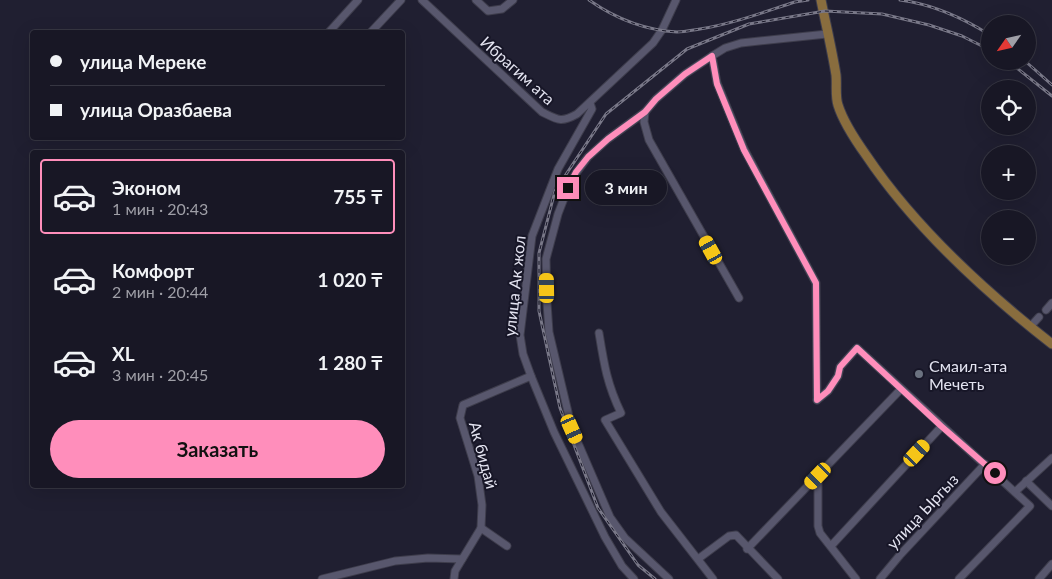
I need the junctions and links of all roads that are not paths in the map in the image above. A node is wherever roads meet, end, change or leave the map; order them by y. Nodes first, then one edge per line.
1 (358, 0) edge
2 (401, 0) edge
3 (422, 0) edge
4 (476, 0) edge
5 (513, 0) edge
6 (676, 0) edge
7 (821, 0) edge
8 (331, 30) edge
9 (373, 30) edge
10 (828, 34) junction
11 (712, 56) junction
12 (590, 103) junction
13 (645, 112) junction
14 (739, 298) dead end
15 (1052, 303) edge
16 (1046, 310) dead end
17 (1039, 317) dead end
18 (1030, 327) junction
19 (599, 333) dead end
20 (1052, 344) edge
21 (531, 376) junction
22 (901, 389) junction
23 (941, 426) junction
24 (1052, 458) edge
25 (985, 464) junction
26 (818, 476) junction
27 (1026, 480) junction
28 (1015, 492) junction
29 (1052, 506) edge
30 (481, 528) junction
31 (507, 546) dead end
32 (831, 546) junction
33 (747, 549) junction
34 (462, 559) junction
35 (698, 559) junction
36 (1052, 564) edge
37 (322, 579) edge
38 (454, 579) edge
39 (634, 579) edge
40 (669, 579) edge
41 (713, 579) edge
42 (778, 579) edge
43 (856, 579) edge
44 (880, 579) edge
45 (959, 579) edge
46 (1039, 579) edge

1 - 8 street
2 - 9 street
3 - 12 street, Ибрагим ата
4 - 5 street
6 - 12 street, Ибрагим ата
7 - 10 main road
10 - 11 street
10 - 18 main road
11 - 13 street
11 - 22 street
12 - 21 street, улица Ак жол
13 - 14 street
13 - 40 street
15 - 16 street
17 - 18 street
18 - 20 main road
19 - 35 street
21 - 30 street, Ак бидай
21 - 39 street, улица Ак жол
22 - 23 street
22 - 26 street
23 - 25 street
23 - 32 street
24 - 27 street
25 - 28 street
25 - 44 street, улица Ыргыз
26 - 32 street
26 - 33 street
27 - 28 street
27 - 29 street
28 - 45 street
30 - 31 street
30 - 34 street, Ак бидай
32 - 43 street
33 - 35 street
33 - 42 street
34 - 37 street
34 - 38 street, Ак бидай
35 - 41 street
36 - 46 street

